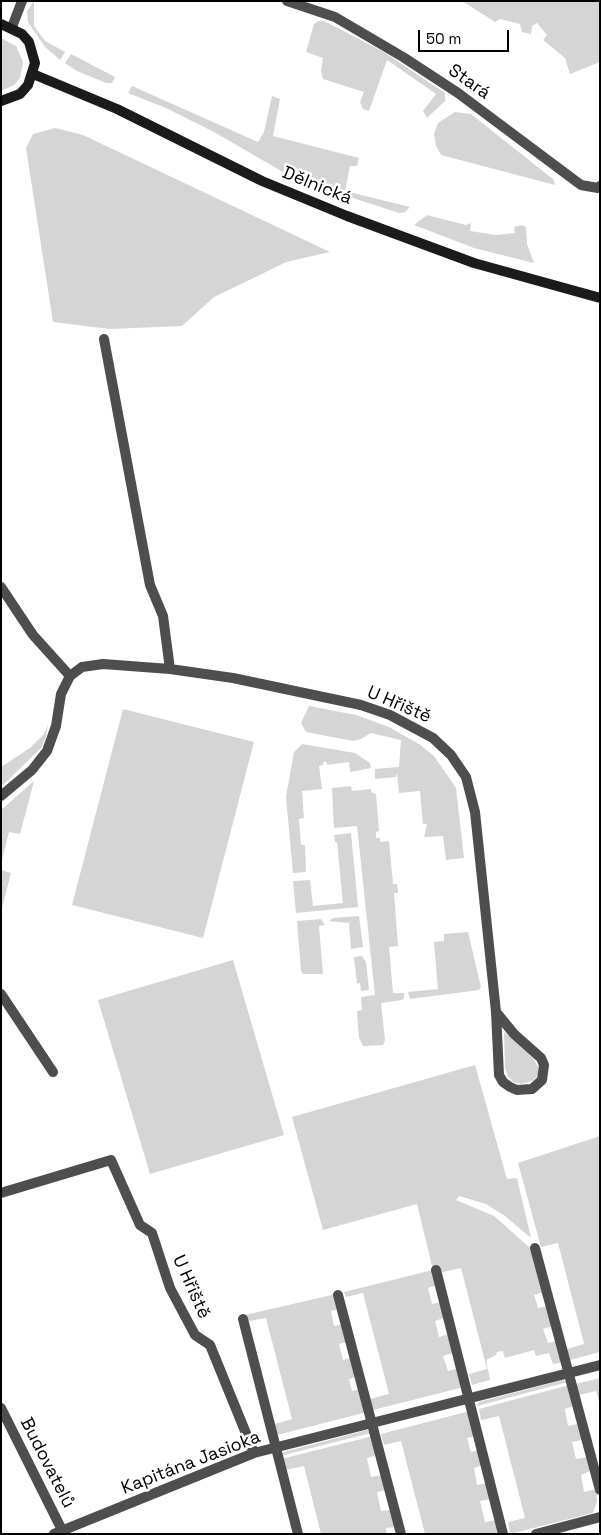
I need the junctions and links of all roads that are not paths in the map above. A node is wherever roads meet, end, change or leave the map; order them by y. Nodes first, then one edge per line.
1 (22, 1) edge
2 (287, 1) edge
3 (1, 24) edge
4 (12, 27) junction
5 (33, 74) junction
6 (1, 102) edge
7 (599, 188) edge
8 (600, 298) edge
9 (104, 339) dead end
10 (1, 587) edge
11 (170, 669) junction
12 (70, 676) junction
13 (1, 796) edge
14 (1, 994) edge
15 (496, 1012) junction
16 (52, 1072) dead end
17 (1, 1194) edge
18 (536, 1248) dead end
19 (436, 1270) dead end
20 (338, 1295) dead end
21 (243, 1319) dead end
22 (600, 1365) edge
23 (568, 1374) junction
24 (470, 1398) junction
25 (1, 1408) edge
26 (372, 1423) junction
27 (275, 1448) junction
28 (254, 1453) junction
29 (600, 1490) edge
30 (600, 1518) edge
31 (60, 1533) edge
32 (298, 1534) edge
33 (401, 1534) edge
34 (503, 1534) edge
35 (536, 1534) edge

1 - 4 street
2 - 7 street, Stará
3 - 4 main road
4 - 5 main road
5 - 6 main road
5 - 8 main road, Dělnická
9 - 11 street
10 - 12 street
11 - 12 street, U Hřiště
11 - 15 street, U Hřiště
12 - 13 street
14 - 16 street
15 - 15 street, U Hřiště
17 - 28 street, U Hřiště
18 - 23 street
19 - 24 street
20 - 26 street
21 - 27 street
22 - 23 street, Kapitána Jasioka
23 - 24 street, Kapitána Jasioka
23 - 29 street
24 - 26 street, Kapitána Jasioka
24 - 34 street
25 - 31 street, Budovatelů
26 - 27 street, Kapitána Jasioka
26 - 33 street
27 - 28 street, Kapitána Jasioka
27 - 32 street
28 - 31 street, Kapitána Jasioka
30 - 35 street

